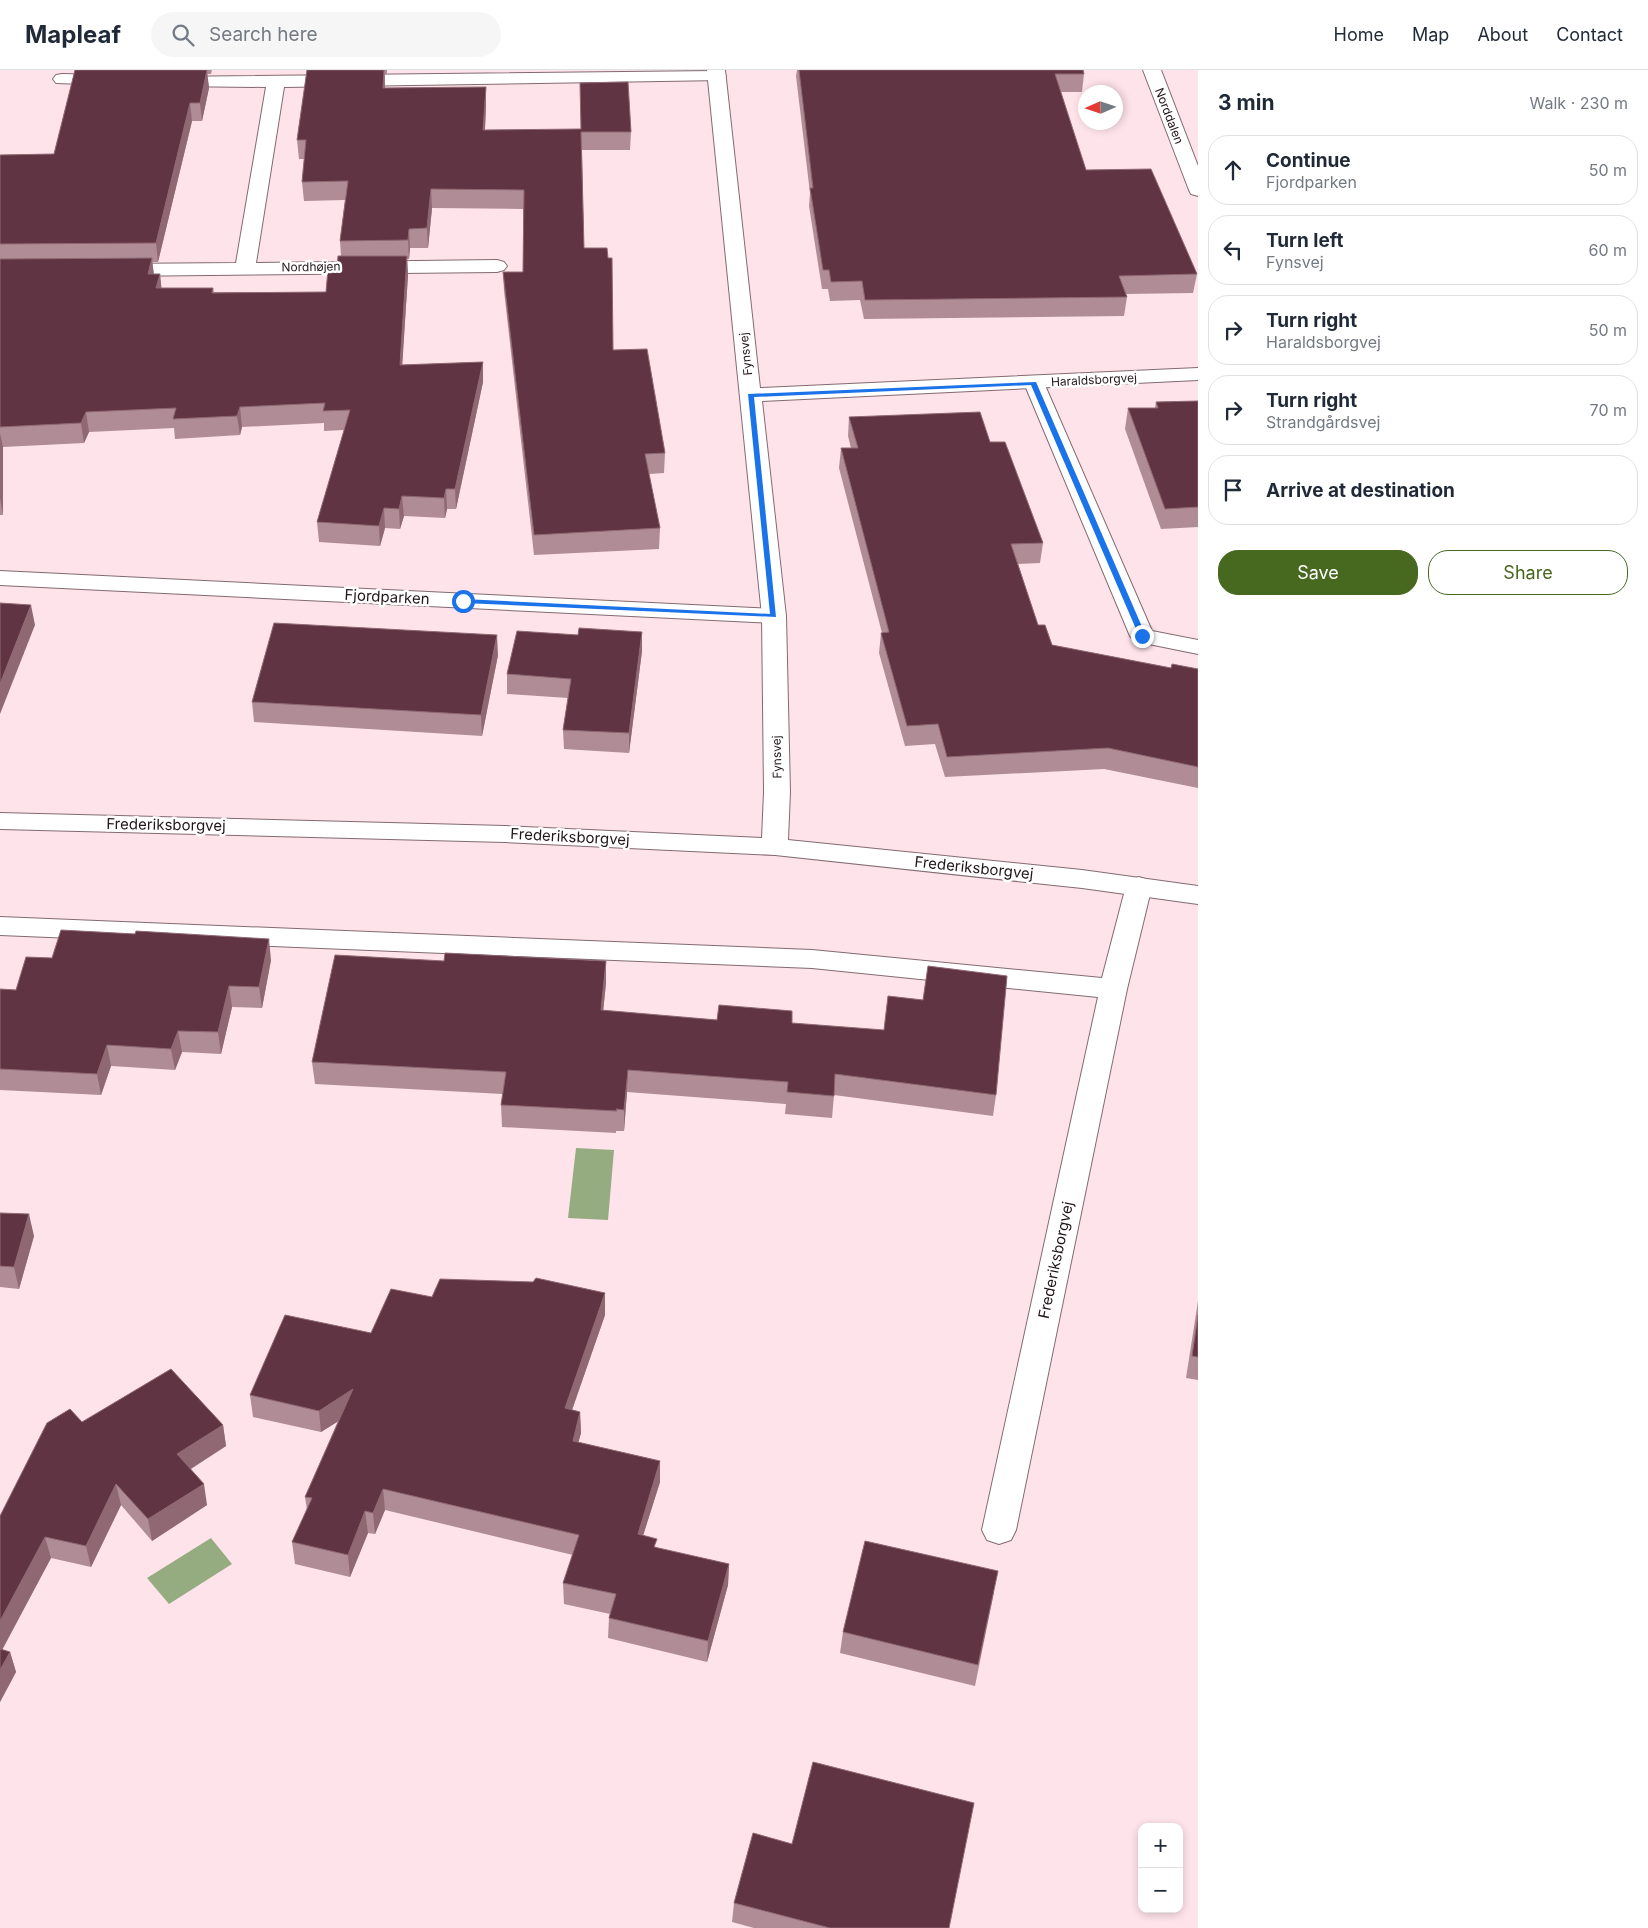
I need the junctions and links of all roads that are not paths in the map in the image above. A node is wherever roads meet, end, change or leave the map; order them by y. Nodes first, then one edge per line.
1 (1152, 70) edge
2 (717, 73) edge
3 (62, 80) dead end
4 (130, 80) edge
5 (150, 80) edge
6 (276, 82) junction
7 (1198, 190) edge
8 (497, 266) dead end
9 (245, 268) junction
10 (99, 270) edge
11 (1198, 374) edge
12 (1034, 383) junction
13 (750, 395) junction
14 (0, 578) edge
15 (774, 616) junction
16 (1198, 647) edge
17 (0, 821) edge
18 (775, 847) junction
19 (1139, 886) junction
20 (1198, 895) edge
21 (0, 926) edge
22 (1113, 989) junction
23 (999, 1530) dead end

1 - 7 street, Norddalen
2 - 6 street
2 - 13 street, Fynsvej
3 - 4 street
5 - 6 street
6 - 9 street
8 - 9 street, Nordhøjen
9 - 10 street, Nordhøjen
11 - 12 street, Haraldsborgvej
12 - 13 street, Haraldsborgvej
12 - 16 street
13 - 15 street, Fynsvej
14 - 15 street, Fjordparken
15 - 18 street, Fynsvej
17 - 18 street, Frederiksborgvej
18 - 19 street, Frederiksborgvej
19 - 20 street, Frederiksborgvej
19 - 22 street, Frederiksborgvej
21 - 22 street
22 - 23 street, Frederiksborgvej

